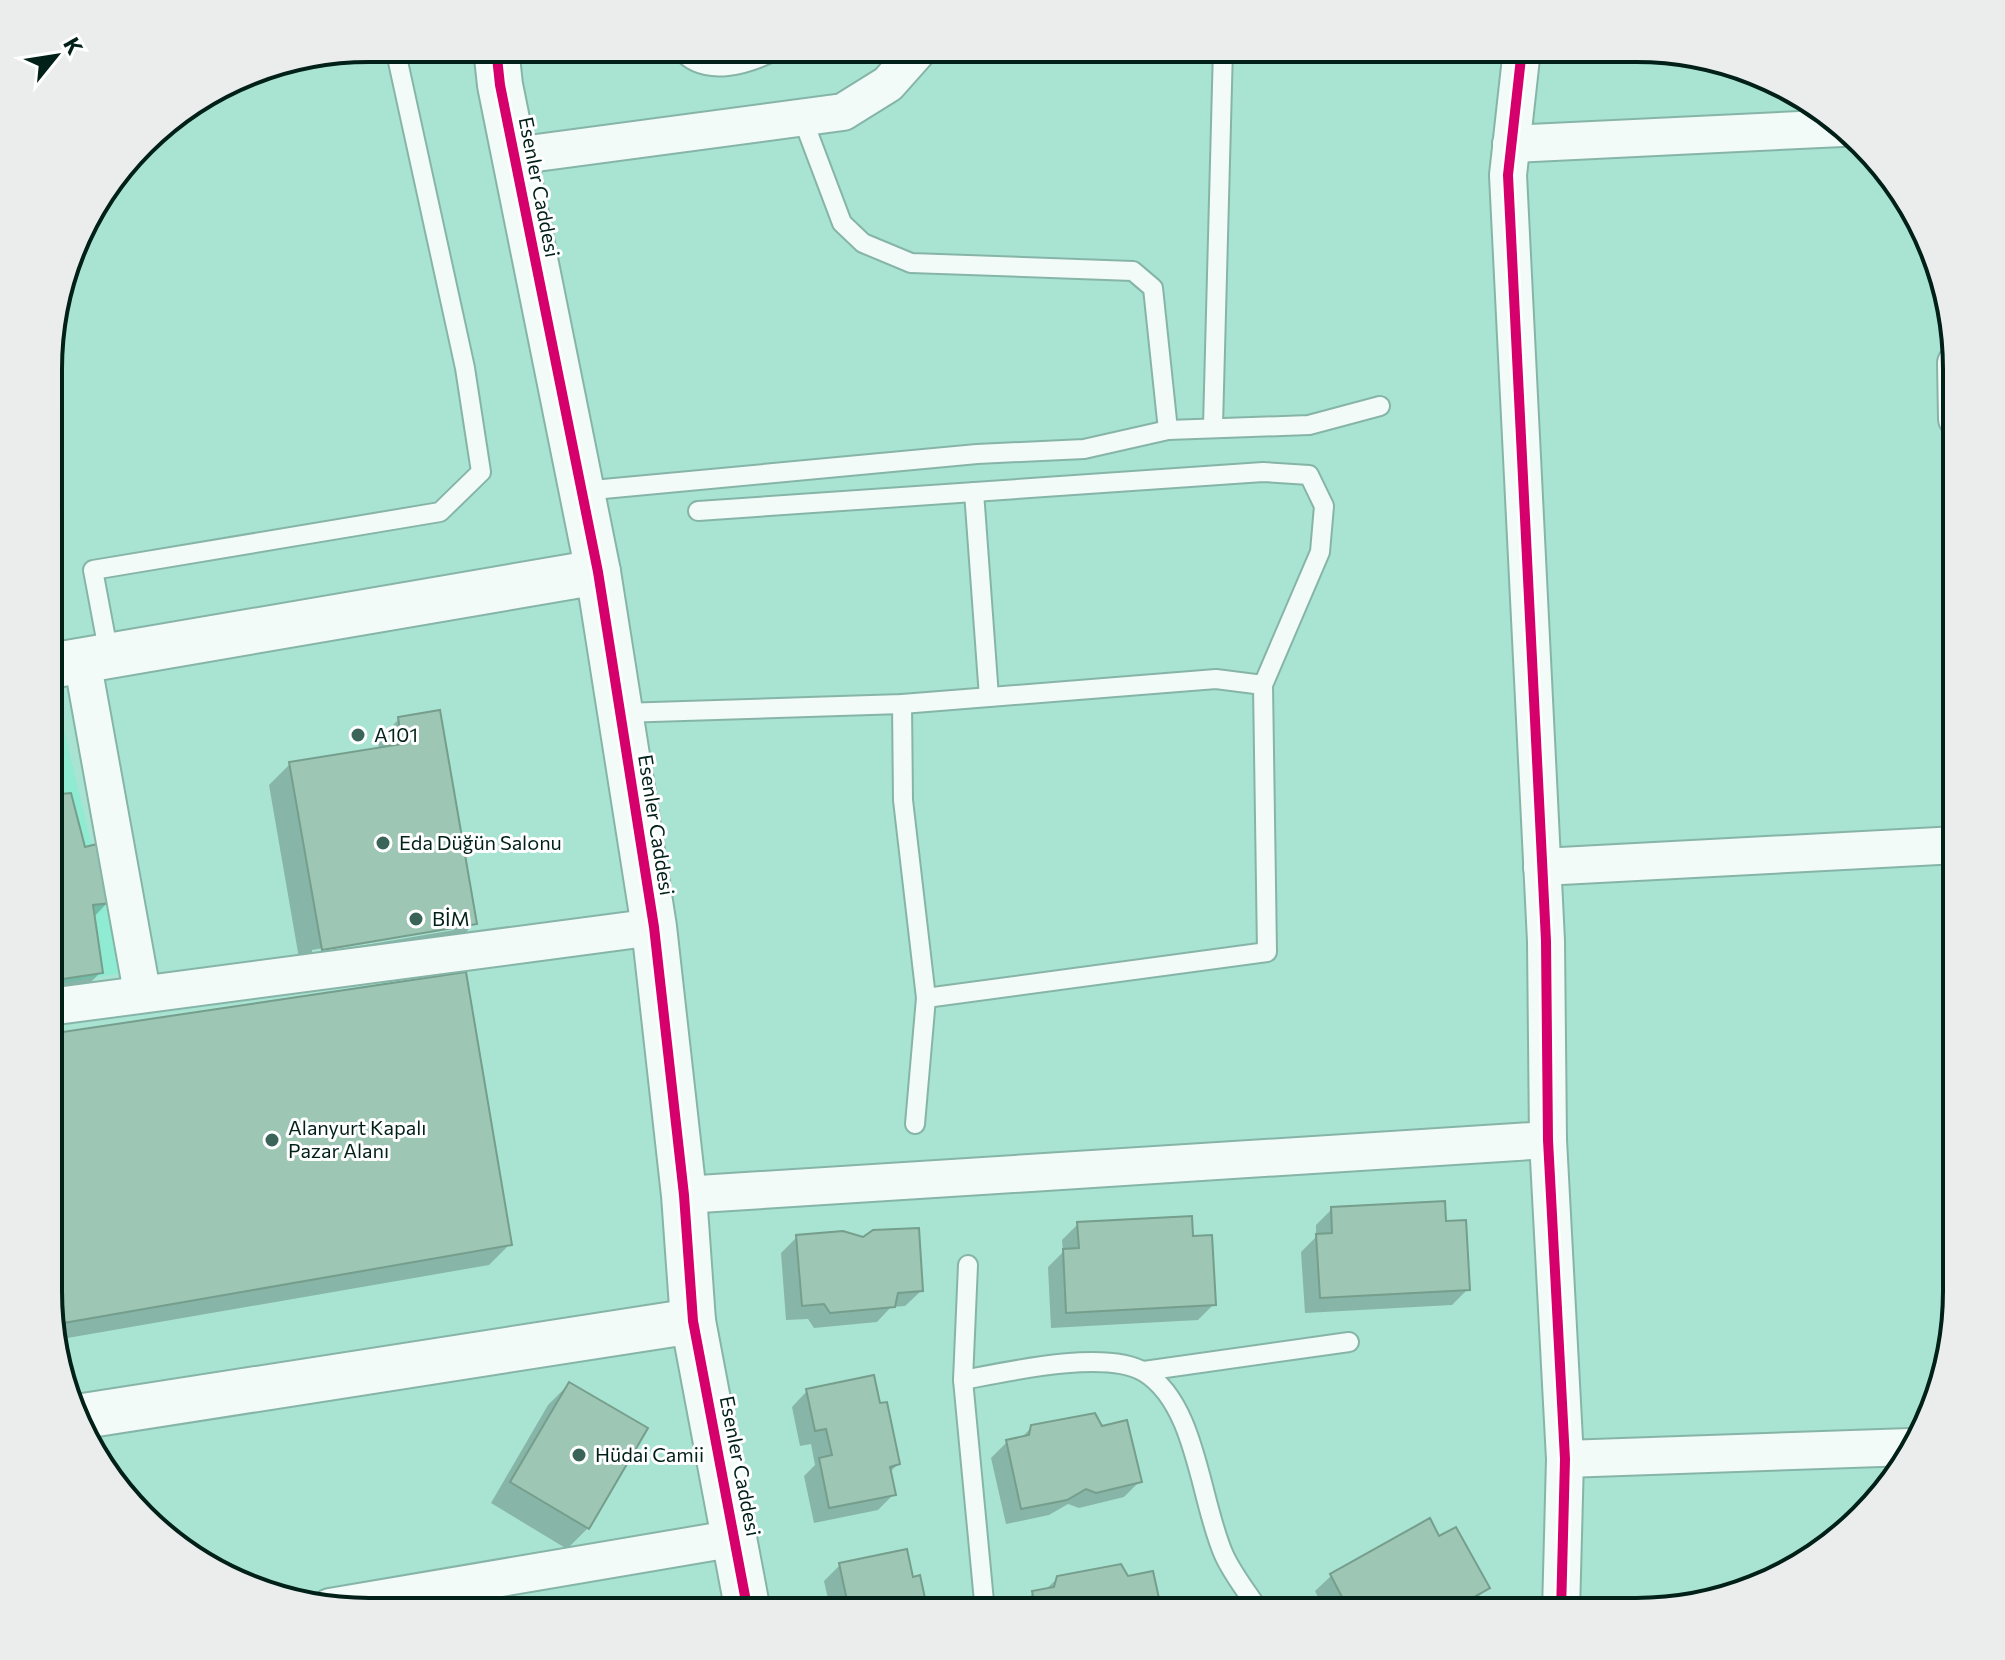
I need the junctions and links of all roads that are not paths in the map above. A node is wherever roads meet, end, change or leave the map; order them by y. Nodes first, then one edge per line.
1 (398, 62) edge
2 (498, 62) edge
3 (705, 62) edge
4 (747, 62) edge
5 (908, 62) edge
6 (1223, 62) edge
7 (1520, 62) edge
8 (802, 117) junction
9 (1827, 129) edge
10 (1511, 144) junction
11 (514, 156) junction
12 (1380, 406) dead end
13 (1213, 426) junction
14 (1168, 430) junction
15 (582, 491) junction
16 (974, 492) junction
17 (698, 511) dead end
18 (598, 572) junction
19 (81, 660) edge
20 (1263, 685) junction
21 (989, 697) junction
22 (902, 704) junction
23 (621, 713) junction
24 (1943, 846) edge
25 (1542, 867) junction
26 (654, 927) junction
27 (142, 992) junction
28 (926, 998) junction
29 (62, 1005) edge
30 (915, 1124) dead end
31 (1548, 1140) junction
32 (684, 1195) junction
33 (968, 1265) dead end
34 (693, 1321) junction
35 (1349, 1342) dead end
36 (1144, 1371) junction
37 (963, 1380) junction
38 (88, 1415) edge
39 (1900, 1447) edge
40 (1565, 1459) junction
41 (736, 1538) junction
42 (383, 1598) edge
43 (746, 1598) edge
44 (984, 1598) edge
45 (1251, 1598) edge
46 (1561, 1598) edge

1 - 19 lane
2 - 11 street, Esenler Caddesi
3 - 4 lane
5 - 8 street
6 - 13 lane
7 - 10 street
8 - 11 street
8 - 14 lane
9 - 10 street
10 - 25 street
11 - 15 street, Esenler Caddesi
12 - 13 lane
13 - 14 lane
14 - 15 lane
15 - 18 street, Esenler Caddesi
16 - 17 lane
16 - 20 lane
16 - 21 lane
18 - 19 street
18 - 23 street, Esenler Caddesi
19 - 27 street
20 - 21 lane
20 - 28 lane
21 - 22 lane
22 - 23 lane
22 - 28 lane
23 - 26 street, Esenler Caddesi
24 - 25 street
25 - 31 street
26 - 27 street
26 - 32 street, Esenler Caddesi
27 - 29 street
28 - 30 lane
31 - 32 street
31 - 40 street
32 - 34 street, Esenler Caddesi
33 - 37 lane
34 - 38 street
34 - 41 street, Esenler Caddesi
35 - 36 lane
36 - 37 lane
36 - 45 lane
37 - 44 lane
39 - 40 street
40 - 46 street
41 - 42 street
41 - 43 street, Esenler Caddesi

